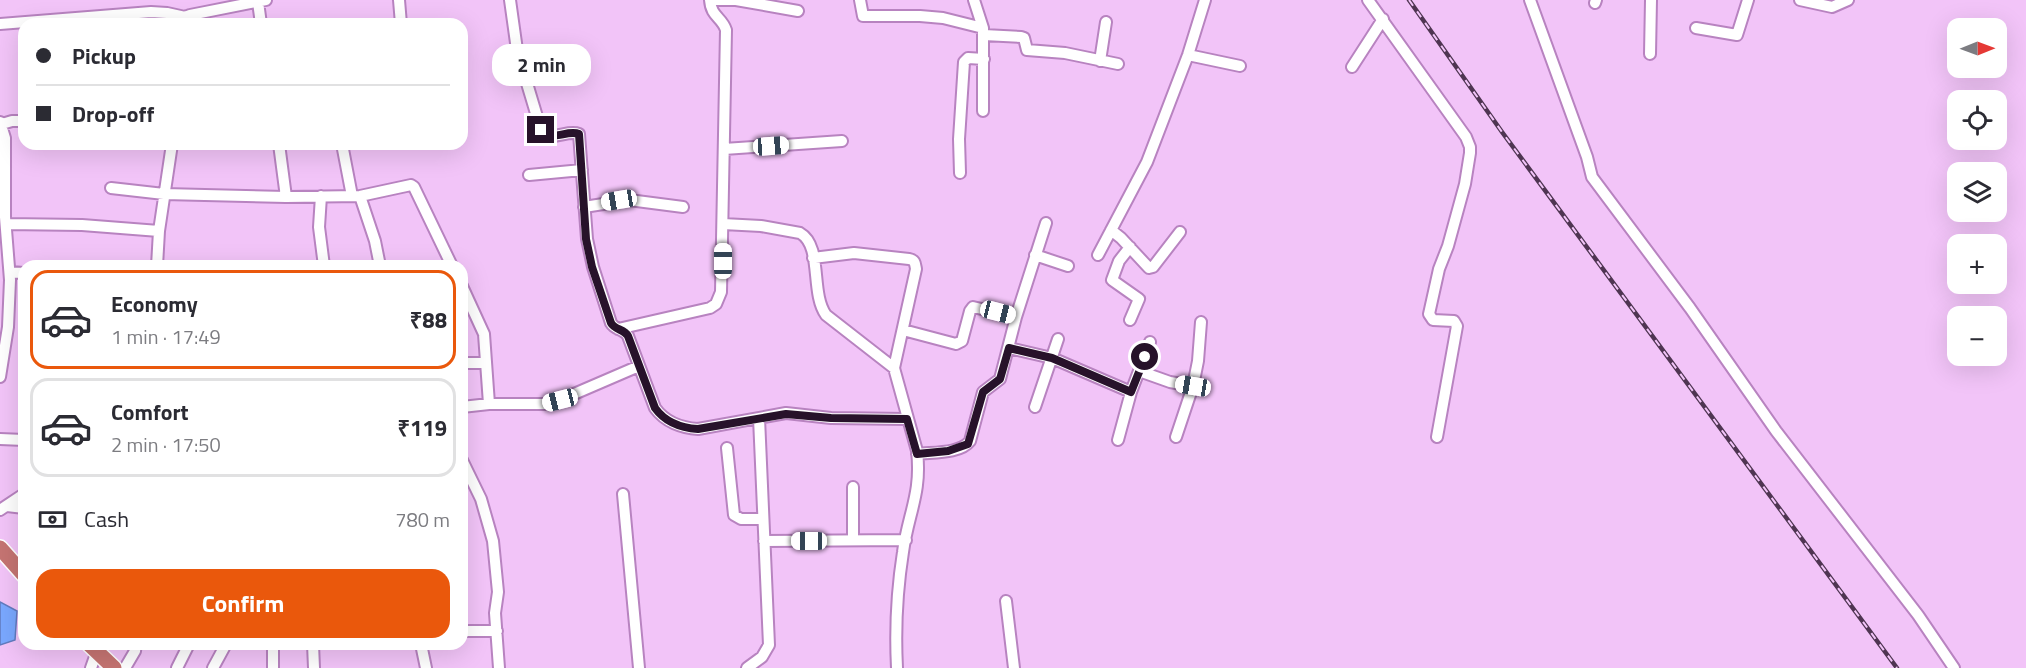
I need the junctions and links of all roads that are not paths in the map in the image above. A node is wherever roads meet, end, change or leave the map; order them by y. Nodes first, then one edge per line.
1 (153, 0) edge
2 (399, 0) edge
3 (510, 0) edge
4 (710, 0) edge
5 (860, 0) edge
6 (974, 0) edge
7 (1205, 0) edge
8 (1368, 0) edge
9 (1530, 0) edge
10 (1651, 0) edge
11 (1748, 0) edge
12 (1800, 0) edge
13 (1848, 0) edge
14 (262, 1) edge
15 (798, 11) dead end
16 (155, 12) junction
17 (120, 18) edge
18 (177, 18) edge
19 (186, 18) edge
20 (261, 18) edge
21 (400, 18) edge
22 (1383, 20) junction
23 (1106, 22) dead end
24 (18, 23) edge
25 (0, 24) edge
26 (1696, 28) dead end
27 (984, 32) junction
28 (1650, 54) dead end
29 (1188, 55) junction
30 (984, 59) junction
31 (1100, 61) junction
32 (1118, 64) dead end
33 (1240, 66) dead end
34 (1352, 67) dead end
35 (983, 111) dead end
36 (18, 121) edge
37 (1, 123) edge
38 (842, 141) dead end
39 (724, 149) junction
40 (171, 150) edge
41 (280, 150) edge
42 (344, 150) edge
43 (582, 170) junction
44 (960, 173) dead end
45 (529, 175) dead end
46 (111, 188) dead end
47 (164, 195) junction
48 (321, 196) junction
49 (356, 196) junction
50 (286, 197) junction
51 (584, 207) junction
52 (683, 207) dead end
53 (1046, 223) dead end
54 (6, 224) junction
55 (723, 224) junction
56 (1111, 230) junction
57 (159, 231) junction
58 (1180, 232) dead end
59 (1130, 247) junction
60 (1035, 255) junction
61 (1098, 255) dead end
62 (813, 258) junction
63 (157, 260) edge
64 (323, 260) edge
65 (379, 260) edge
66 (449, 260) edge
67 (1068, 266) dead end
68 (10, 272) junction
69 (18, 273) edge
70 (468, 299) edge
71 (1016, 317) junction
72 (1130, 320) dead end
73 (1201, 322) dead end
74 (618, 329) junction
75 (903, 330) junction
76 (1058, 339) dead end
77 (1150, 342) dead end
78 (1009, 348) junction
79 (1052, 358) junction
80 (468, 363) edge
81 (486, 363) junction
82 (639, 366) junction
83 (894, 368) junction
84 (1139, 371) junction
85 (0, 377) edge
86 (1193, 386) junction
87 (1131, 392) junction
88 (489, 404) junction
89 (468, 406) edge
90 (1035, 407) dead end
91 (759, 418) junction
92 (907, 419) junction
93 (1176, 437) dead end
94 (1437, 437) dead end
95 (0, 439) edge
96 (18, 440) edge
97 (1118, 440) dead end
98 (727, 448) dead end
99 (917, 454) junction
100 (468, 472) edge
101 (853, 487) dead end
102 (623, 494) dead end
103 (18, 498) edge
104 (4, 508) edge
105 (763, 519) junction
106 (853, 540) junction
107 (906, 540) junction
108 (764, 541) junction
109 (0, 548) edge
110 (18, 568) edge
111 (1006, 601) dead end
112 (468, 631) edge
113 (497, 631) junction
114 (93, 650) edge
115 (96, 650) edge
116 (135, 650) edge
117 (186, 650) edge
118 (223, 650) edge
119 (273, 650) edge
120 (313, 650) edge
121 (422, 650) edge
122 (91, 668) edge
123 (114, 668) edge
124 (125, 668) edge
125 (177, 668) edge
126 (213, 668) edge
127 (273, 668) edge
128 (314, 668) edge
129 (426, 668) edge
130 (500, 668) edge
131 (639, 668) edge
132 (747, 668) edge
133 (897, 668) edge
134 (1014, 668) edge
135 (1954, 668) edge

1 - 16 street
2 - 21 street
3 - 43 street
4 - 15 street
4 - 39 street
5 - 27 street
6 - 27 street
7 - 29 street
8 - 22 street
9 - 135 street
10 - 28 street
11 - 26 street
12 - 13 street
14 - 19 street
14 - 20 street
16 - 17 street
16 - 18 street
22 - 34 street
22 - 94 street
23 - 31 street
24 - 25 street
27 - 30 street
27 - 31 street
29 - 33 street
29 - 56 street
30 - 35 street
30 - 44 street
31 - 32 street
36 - 37 street
37 - 54 street
38 - 39 street
39 - 55 street
40 - 47 street
41 - 50 street
42 - 49 street
43 - 45 street
43 - 51 street
46 - 47 street
47 - 50 street
47 - 57 street
48 - 49 street
48 - 50 street
48 - 64 street
49 - 65 street
49 - 66 street
51 - 52 street
51 - 74 street
53 - 60 street
54 - 57 street
54 - 68 street
55 - 62 street
55 - 74 street
56 - 59 street
56 - 61 street
57 - 63 street
58 - 59 street
59 - 72 street
60 - 67 street
60 - 71 street
62 - 75 street
62 - 83 street
68 - 69 street
68 - 85 street
70 - 81 street
71 - 75 street
71 - 78 street
73 - 86 street
74 - 82 street
75 - 83 street
76 - 79 street
77 - 84 street
78 - 79 street
78 - 99 street
79 - 87 street
79 - 90 street
80 - 81 street
81 - 88 street
82 - 88 street
82 - 91 street
83 - 92 street
84 - 86 street
84 - 87 street
86 - 93 street
87 - 97 street
88 - 89 street
91 - 92 street
91 - 105 street
92 - 99 street
95 - 96 street
98 - 105 street
99 - 107 street
100 - 113 street
101 - 106 street
102 - 131 street
103 - 104 street
105 - 108 street
106 - 107 street
106 - 108 street
107 - 133 street
108 - 132 street
109 - 110 highway
111 - 134 street
112 - 113 street
113 - 130 street
114 - 122 street
115 - 123 highway
116 - 124 street
117 - 125 street
118 - 126 street
119 - 127 street
120 - 128 street
121 - 129 street

